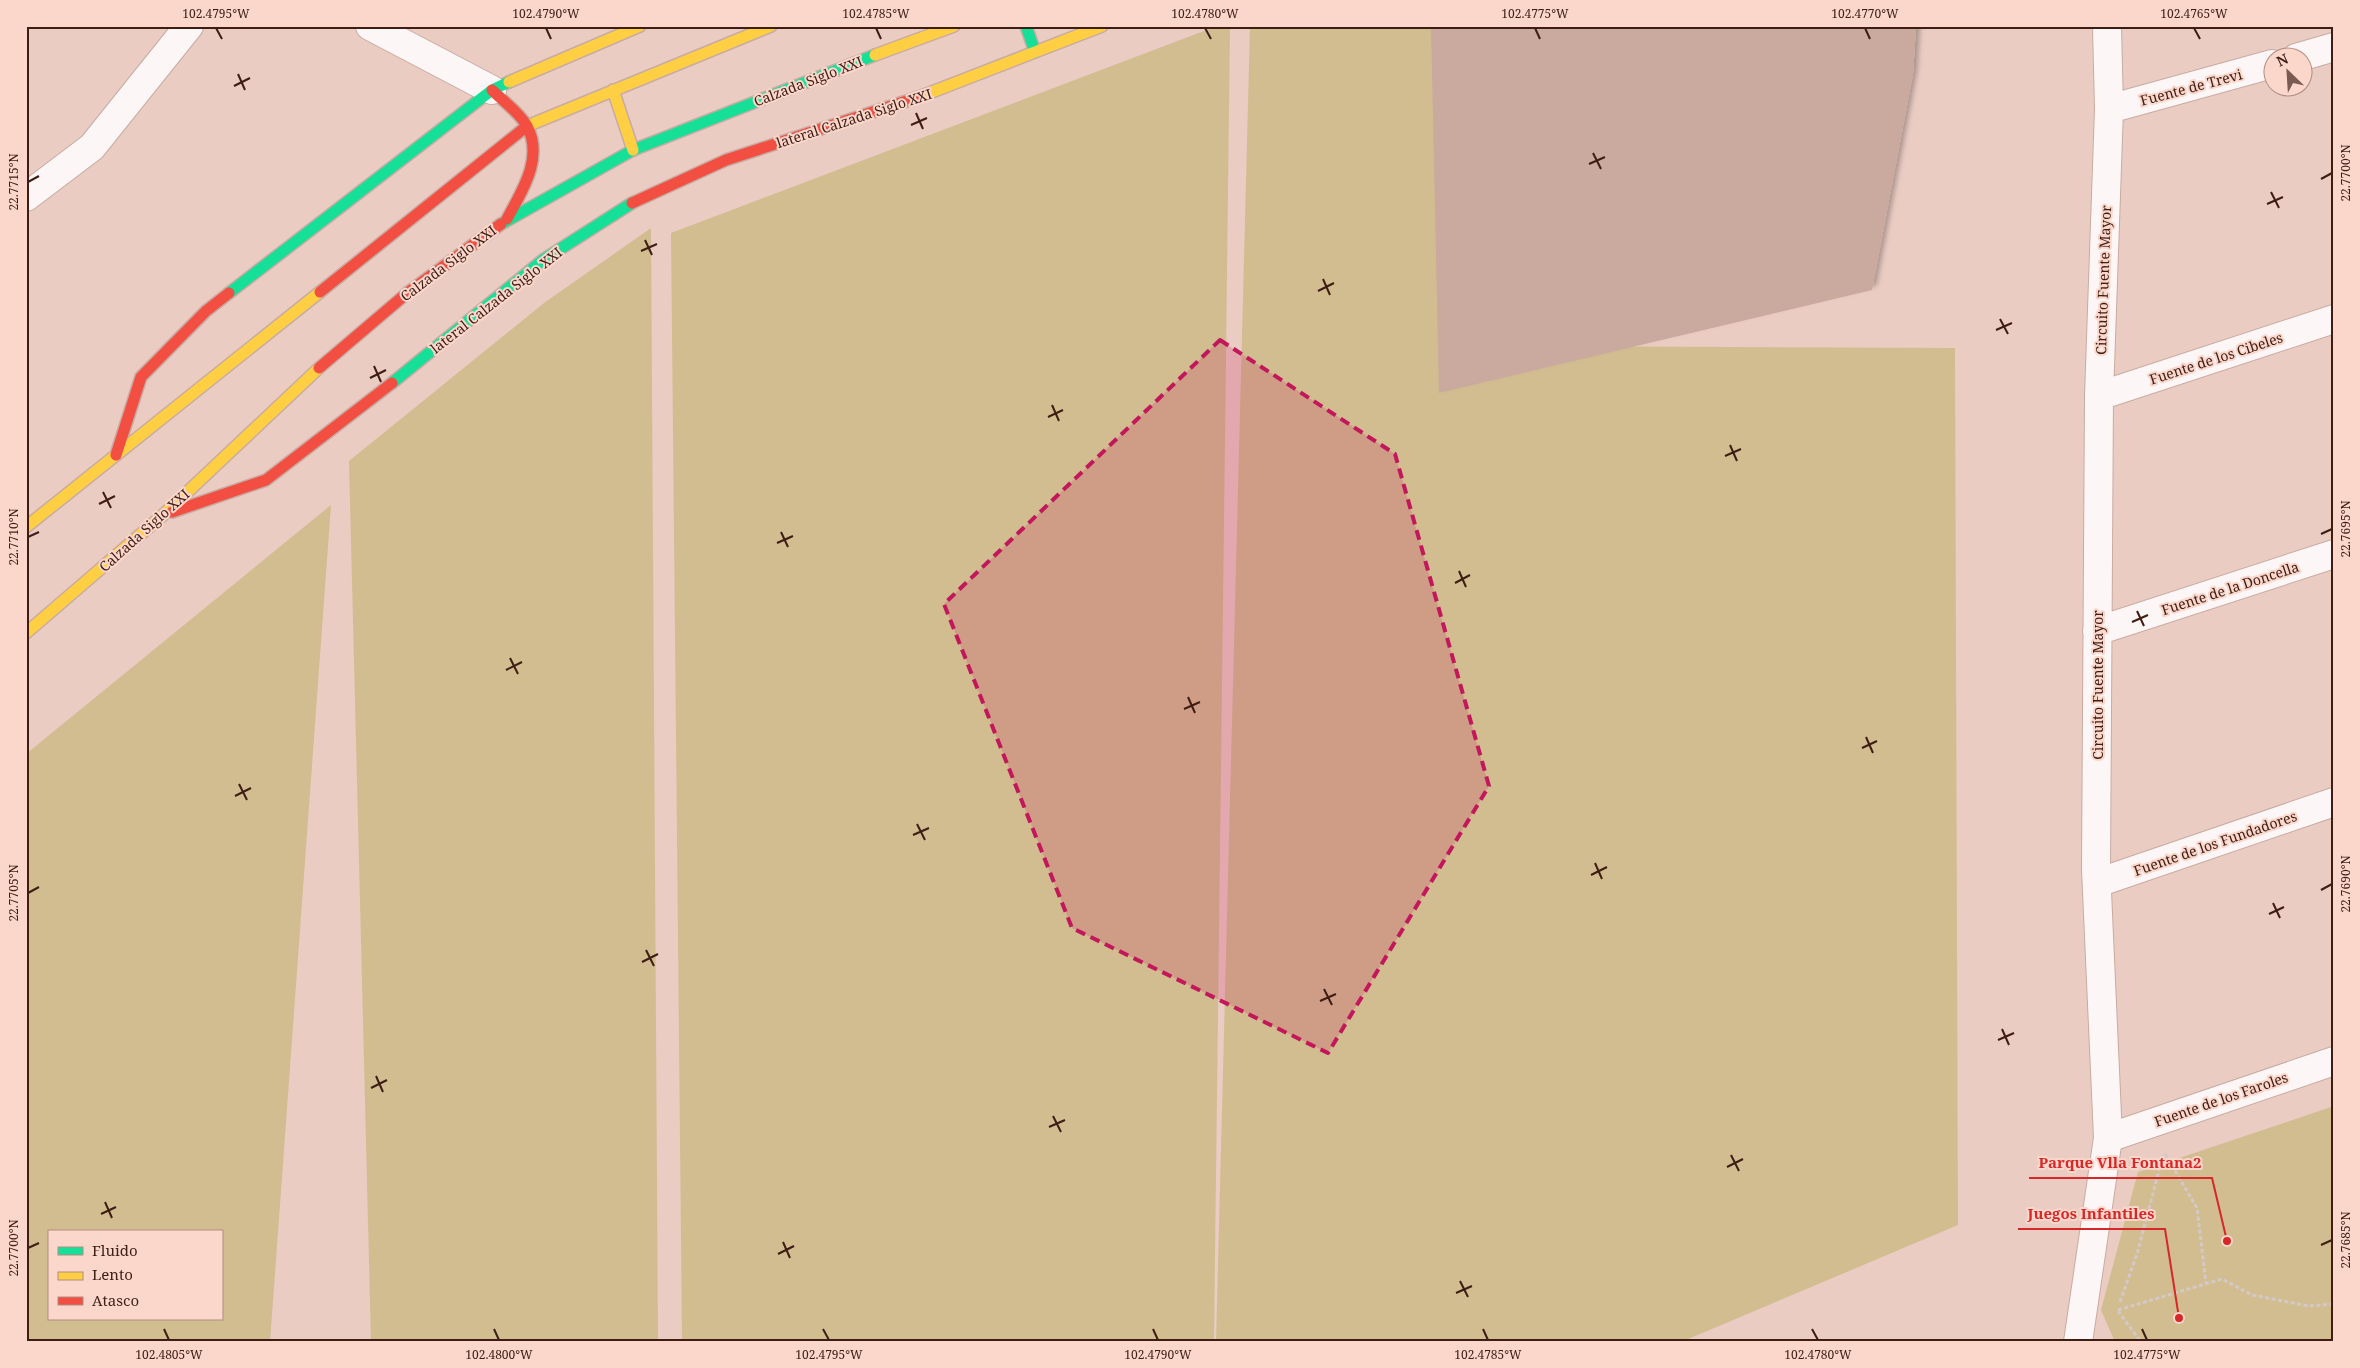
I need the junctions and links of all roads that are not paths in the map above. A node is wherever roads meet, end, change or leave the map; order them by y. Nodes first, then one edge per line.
1 (189, 26) edge
2 (370, 26) edge
3 (640, 26) edge
4 (771, 26) edge
5 (954, 26) edge
6 (1026, 26) edge
7 (1102, 26) edge
8 (2106, 26) edge
9 (2334, 47) edge
10 (1035, 52) junction
11 (2312, 53) edge
12 (2262, 67) edge
13 (492, 90) junction
14 (613, 90) junction
15 (2108, 109) junction
16 (527, 126) junction
17 (634, 150) junction
18 (26, 196) edge
19 (507, 219) junction
20 (2334, 319) edge
21 (2099, 396) junction
22 (116, 455) junction
23 (163, 515) junction
24 (26, 527) edge
25 (2334, 554) edge
26 (2098, 631) junction
27 (26, 633) edge
28 (2334, 802) edge
29 (2097, 883) junction
30 (2334, 1061) edge
31 (2108, 1138) junction
32 (2078, 1342) edge

1 - 18 street
2 - 13 street
3 - 13 main road
4 - 14 main road
5 - 17 main road, Calzada Siglo XXI
6 - 10 main road
7 - 10 main road, lateral Calzada Siglo XXI
8 - 15 street, Circuito Fuente Mayor
9 - 11 street
10 - 23 main road, lateral Calzada Siglo XXI
12 - 15 street, Fuente de Trevi
13 - 16 main road
13 - 22 main road
14 - 16 main road
14 - 17 main road
15 - 21 street, Circuito Fuente Mayor
16 - 19 main road
16 - 22 main road
17 - 19 main road, Calzada Siglo XXI
19 - 23 main road, Calzada Siglo XXI
20 - 21 street, Fuente de los Cibeles
21 - 26 street, Circuito Fuente Mayor
22 - 24 main road
23 - 27 main road, Calzada Siglo XXI
25 - 26 street, Fuente de la Doncella
26 - 29 street, Circuito Fuente Mayor
28 - 29 street, Fuente de los Fundadores
29 - 31 street, Circuito Fuente Mayor
30 - 31 street, Fuente de los Faroles
31 - 32 street, Circuito Fuente Mayor

